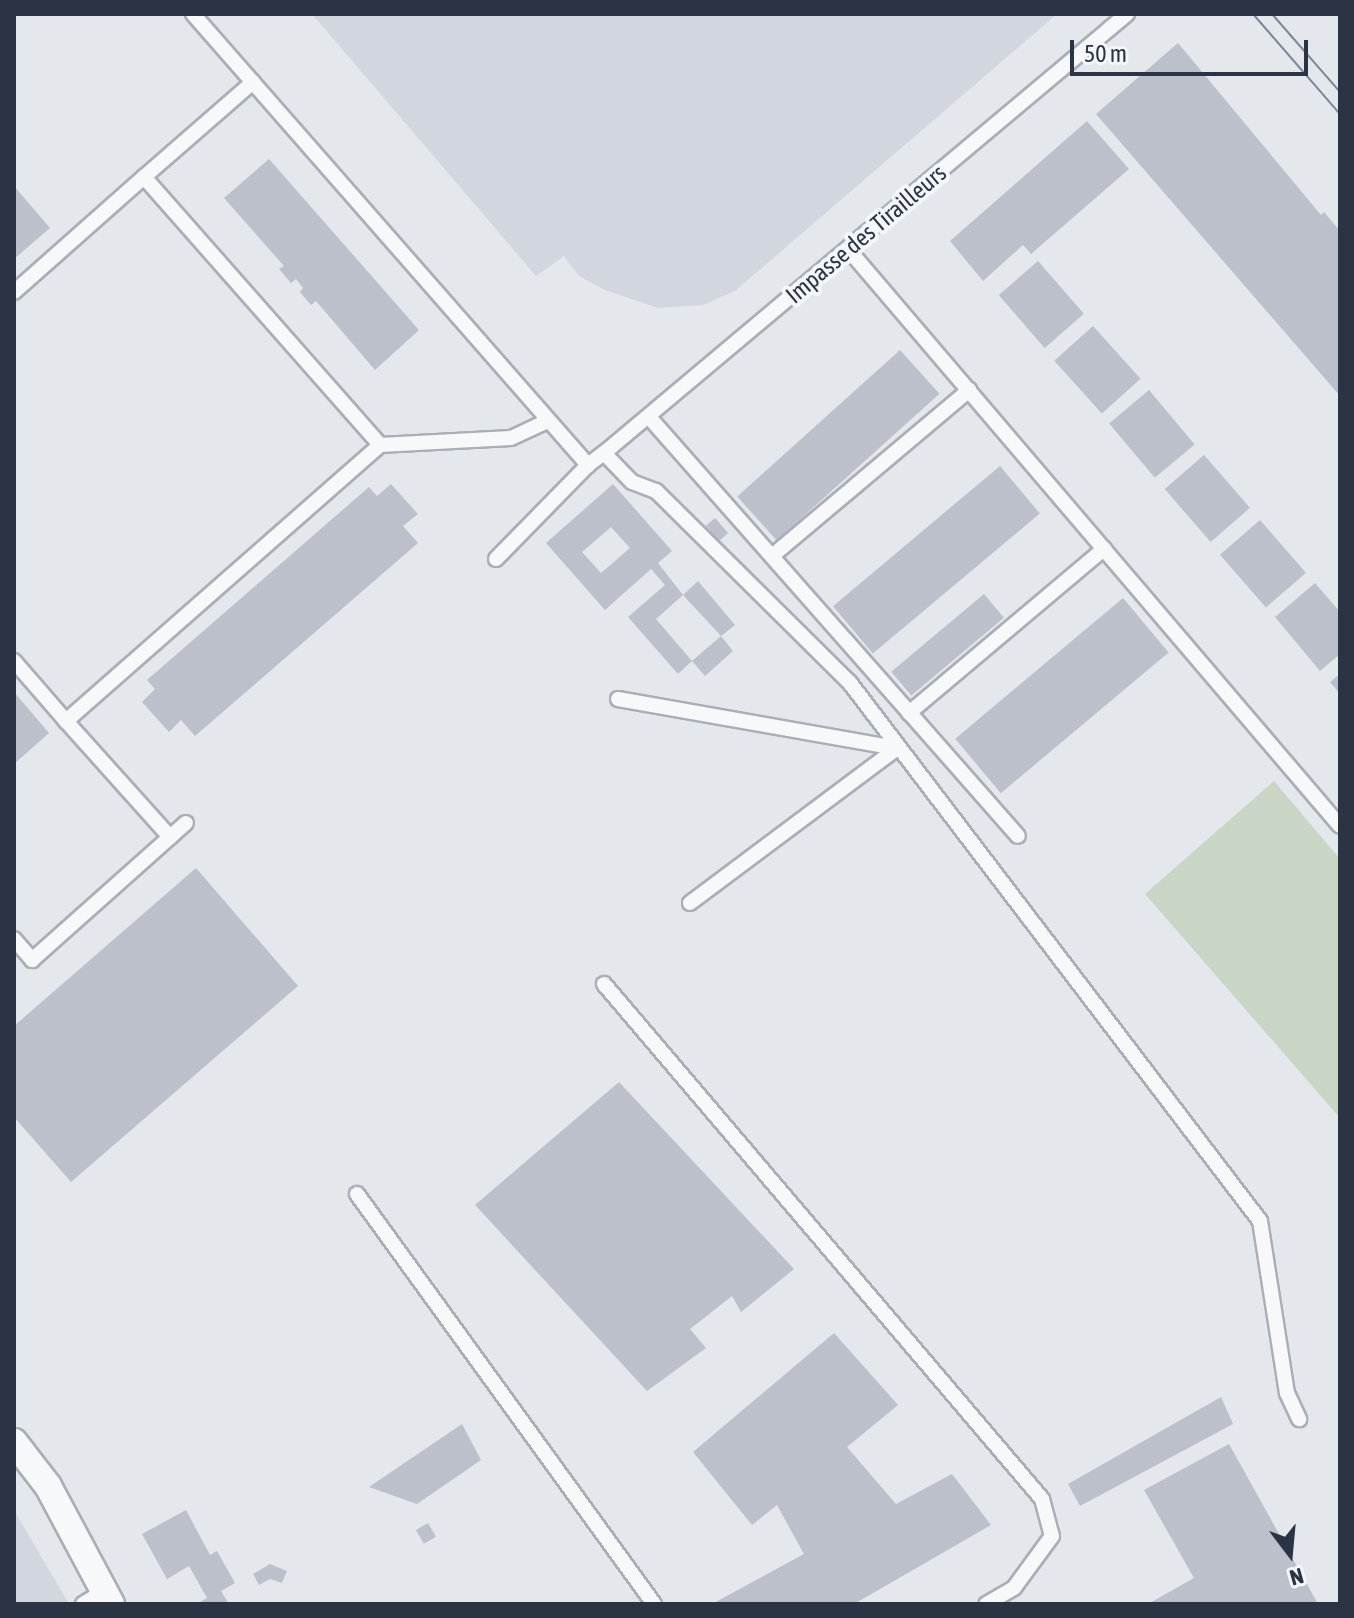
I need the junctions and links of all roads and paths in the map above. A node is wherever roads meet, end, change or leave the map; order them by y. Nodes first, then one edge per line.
1 (193, 14) edge
2 (1127, 14) edge
3 (253, 82) junction
4 (144, 177) junction
5 (848, 249) junction
6 (14, 292) edge
7 (969, 390) junction
8 (649, 417) junction
9 (547, 421) junction
10 (380, 445) junction
11 (604, 453) junction
12 (588, 465) junction
13 (1104, 549) junction
14 (772, 556) junction
15 (496, 559) dead end
16 (14, 661) edge
17 (618, 699) dead end
18 (909, 713) junction
19 (66, 721) junction
20 (897, 748) junction
21 (186, 823) dead end
22 (1340, 826) edge
23 (1018, 836) dead end
24 (170, 837) junction
25 (690, 903) dead end
26 (14, 939) edge
27 (604, 984) dead end
28 (357, 1194) dead end
29 (1299, 1419) dead end
30 (14, 1442) edge
31 (100, 1600) edge
32 (654, 1604) edge
33 (986, 1604) edge

1 - 3 lane
2 - 5 lane, Impasse des Tirailleurs
3 - 4 lane
3 - 9 lane
4 - 6 lane
4 - 10 lane
5 - 7 lane
5 - 8 lane, Impasse des Tirailleurs
7 - 13 lane
7 - 14 lane
8 - 11 lane, Impasse des Tirailleurs
8 - 14 lane
9 - 10 lane
9 - 12 lane
10 - 19 lane
11 - 12 lane, Impasse des Tirailleurs
11 - 20 lane
12 - 15 lane, Impasse des Tirailleurs
13 - 18 lane
13 - 22 lane
14 - 18 lane
16 - 19 lane
17 - 20 lane
18 - 23 lane
19 - 24 lane
20 - 25 lane
20 - 29 lane
21 - 24 lane
24 - 26 lane
27 - 33 lane
28 - 32 lane
30 - 31 street

